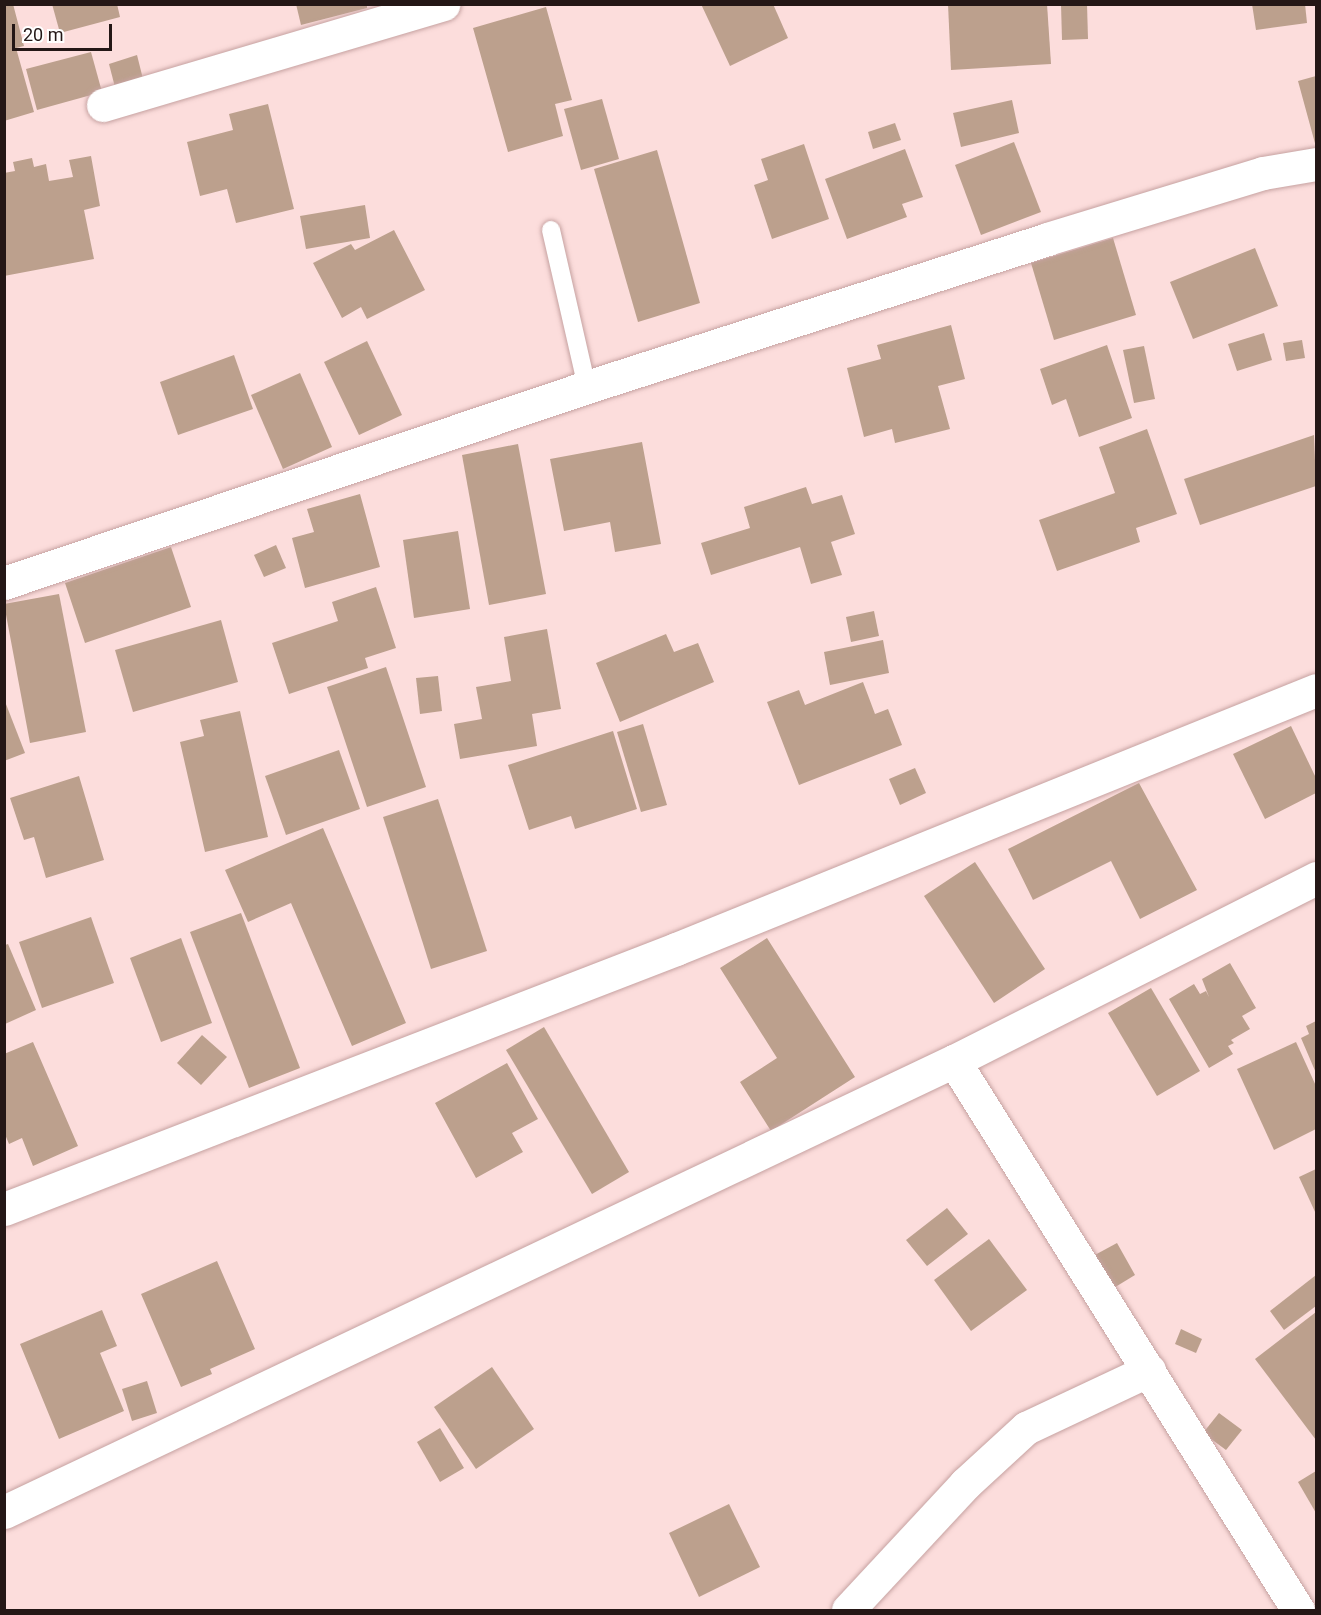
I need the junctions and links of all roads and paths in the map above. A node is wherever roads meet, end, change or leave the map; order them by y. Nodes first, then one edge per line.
1 (443, 4) edge
2 (103, 105) dead end
3 (1317, 164) edge
4 (551, 230) dead end
5 (587, 387) junction
6 (4, 583) edge
7 (1317, 690) edge
8 (1317, 878) edge
9 (954, 1061) junction
10 (4, 1209) edge
11 (1149, 1370) junction
12 (4, 1512) edge
13 (848, 1611) edge
14 (1298, 1611) edge

1 - 2 street
3 - 5 street
4 - 5 lane
5 - 6 street
7 - 10 street
8 - 9 street
9 - 11 street
9 - 12 street
11 - 13 street
11 - 14 street

